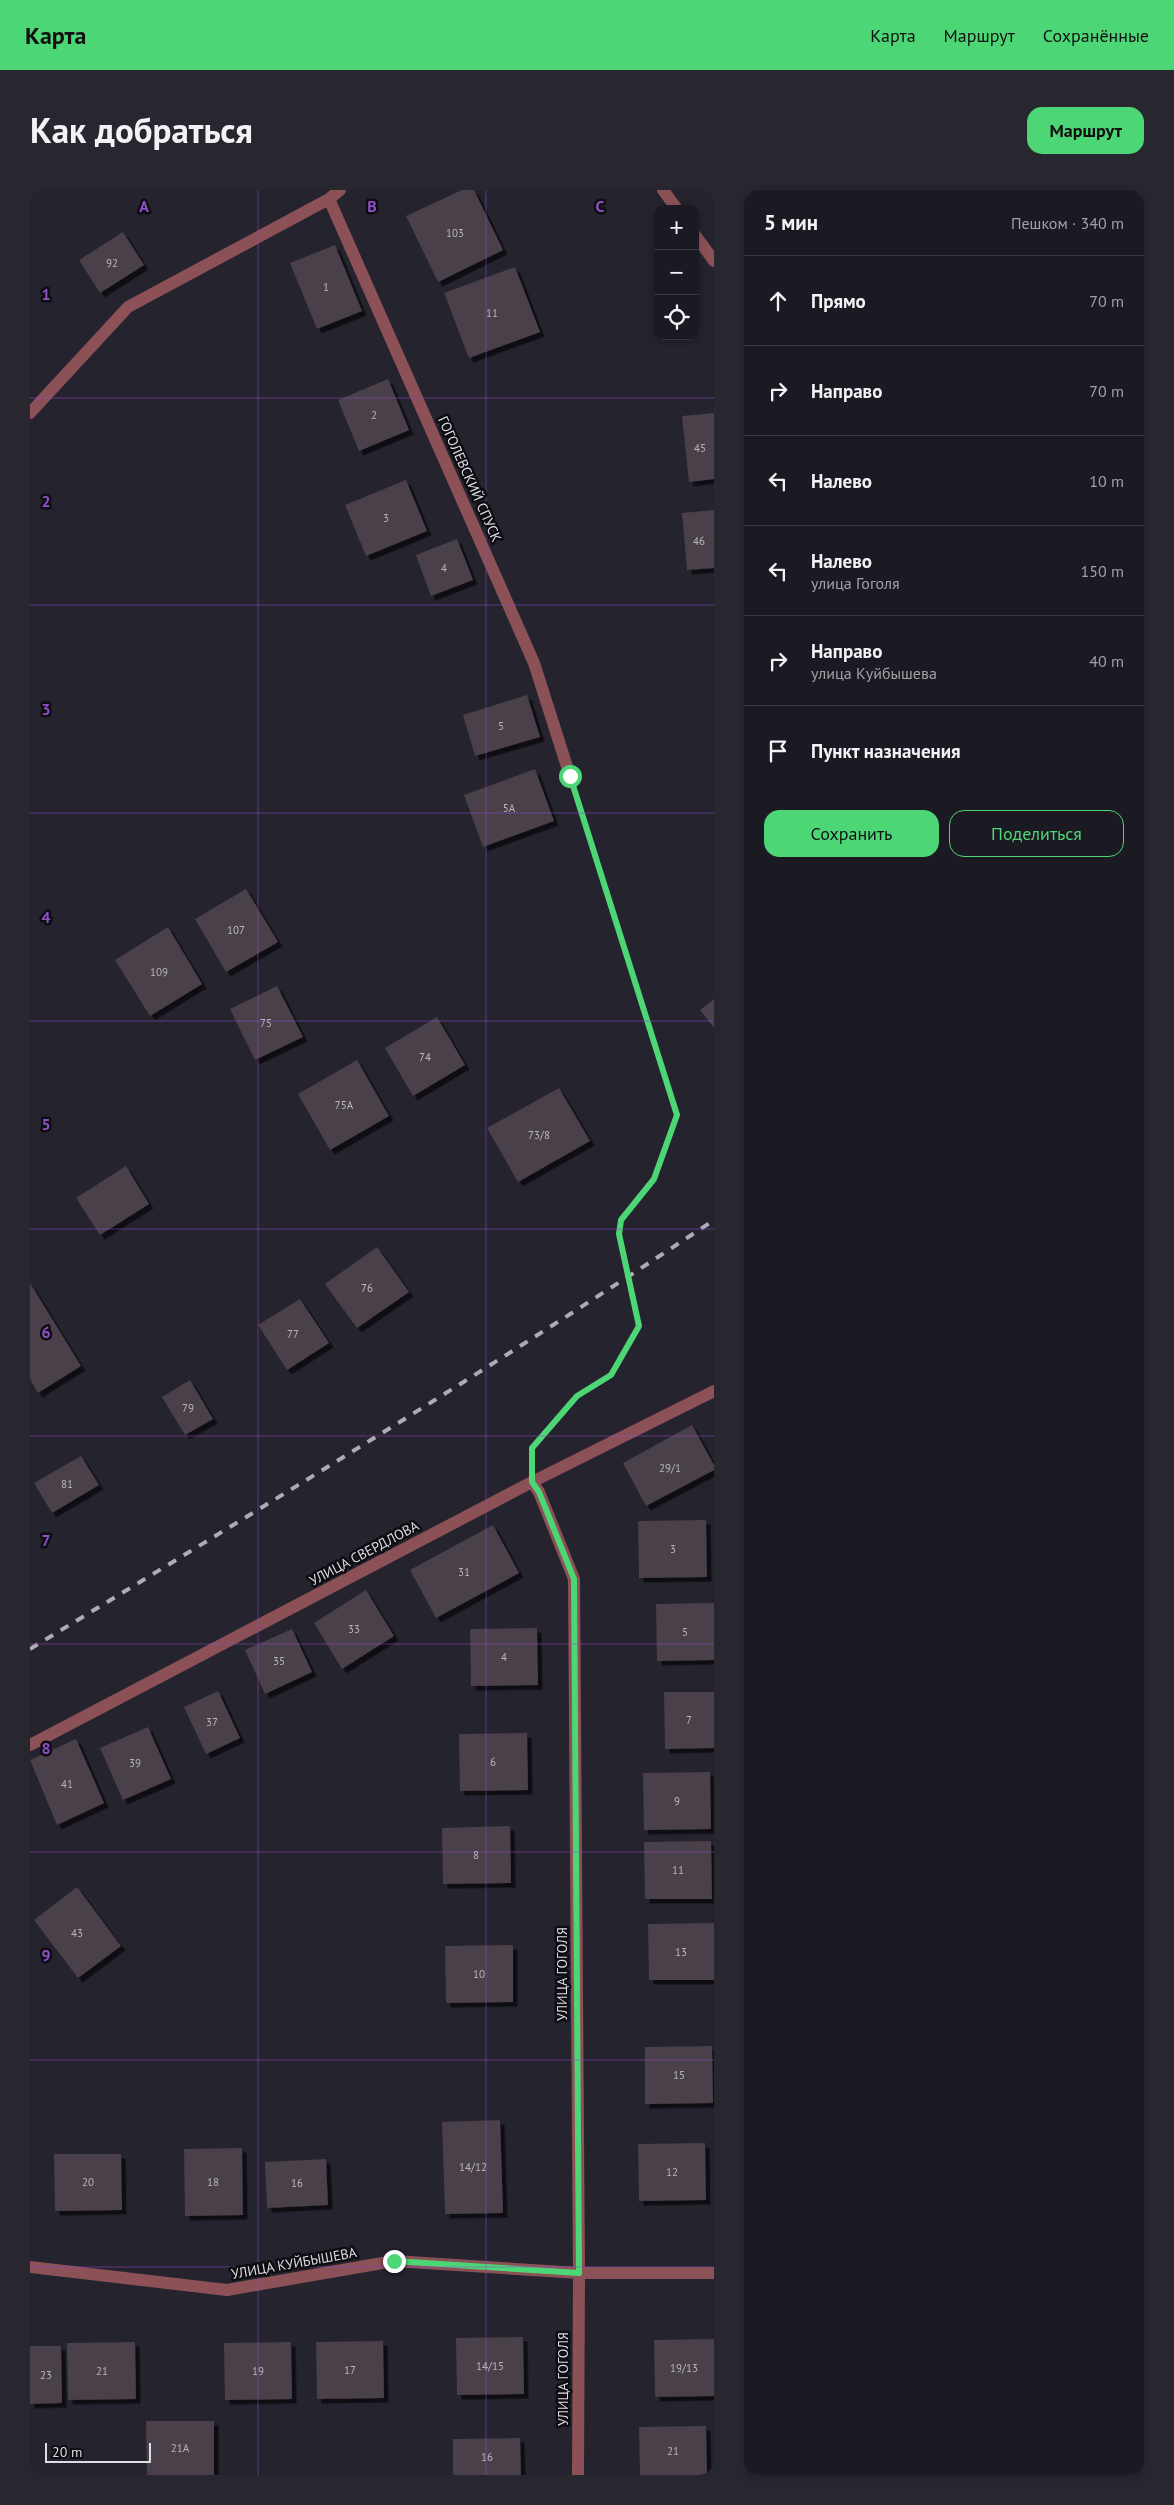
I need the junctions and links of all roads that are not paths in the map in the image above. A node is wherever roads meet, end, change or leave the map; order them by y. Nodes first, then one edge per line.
1 (340, 190) edge
2 (663, 190) edge
3 (329, 200) junction
4 (674, 205) edge
5 (699, 240) edge
6 (714, 261) edge
7 (30, 413) edge
8 (570, 776) road end
9 (714, 1391) edge
10 (532, 1482) junction
11 (30, 1745) edge
12 (30, 2267) edge
13 (579, 2273) junction
14 (714, 2273) edge
15 (578, 2475) edge

1 - 3 street
2 - 4 street
3 - 7 street
3 - 8 street, ГОГОЛЕВСКИЙ СПУСК
5 - 6 street
9 - 10 street, УЛИЦА СВЕРДЛОВА
10 - 11 street, УЛИЦА СВЕРДЛОВА
10 - 13 street, УЛИЦА ГОГОЛЯ
12 - 13 street, УЛИЦА КУЙБЫШЕВА
13 - 14 street, УЛИЦА КУЙБЫШЕВА
13 - 15 street, УЛИЦА ГОГОЛЯ

